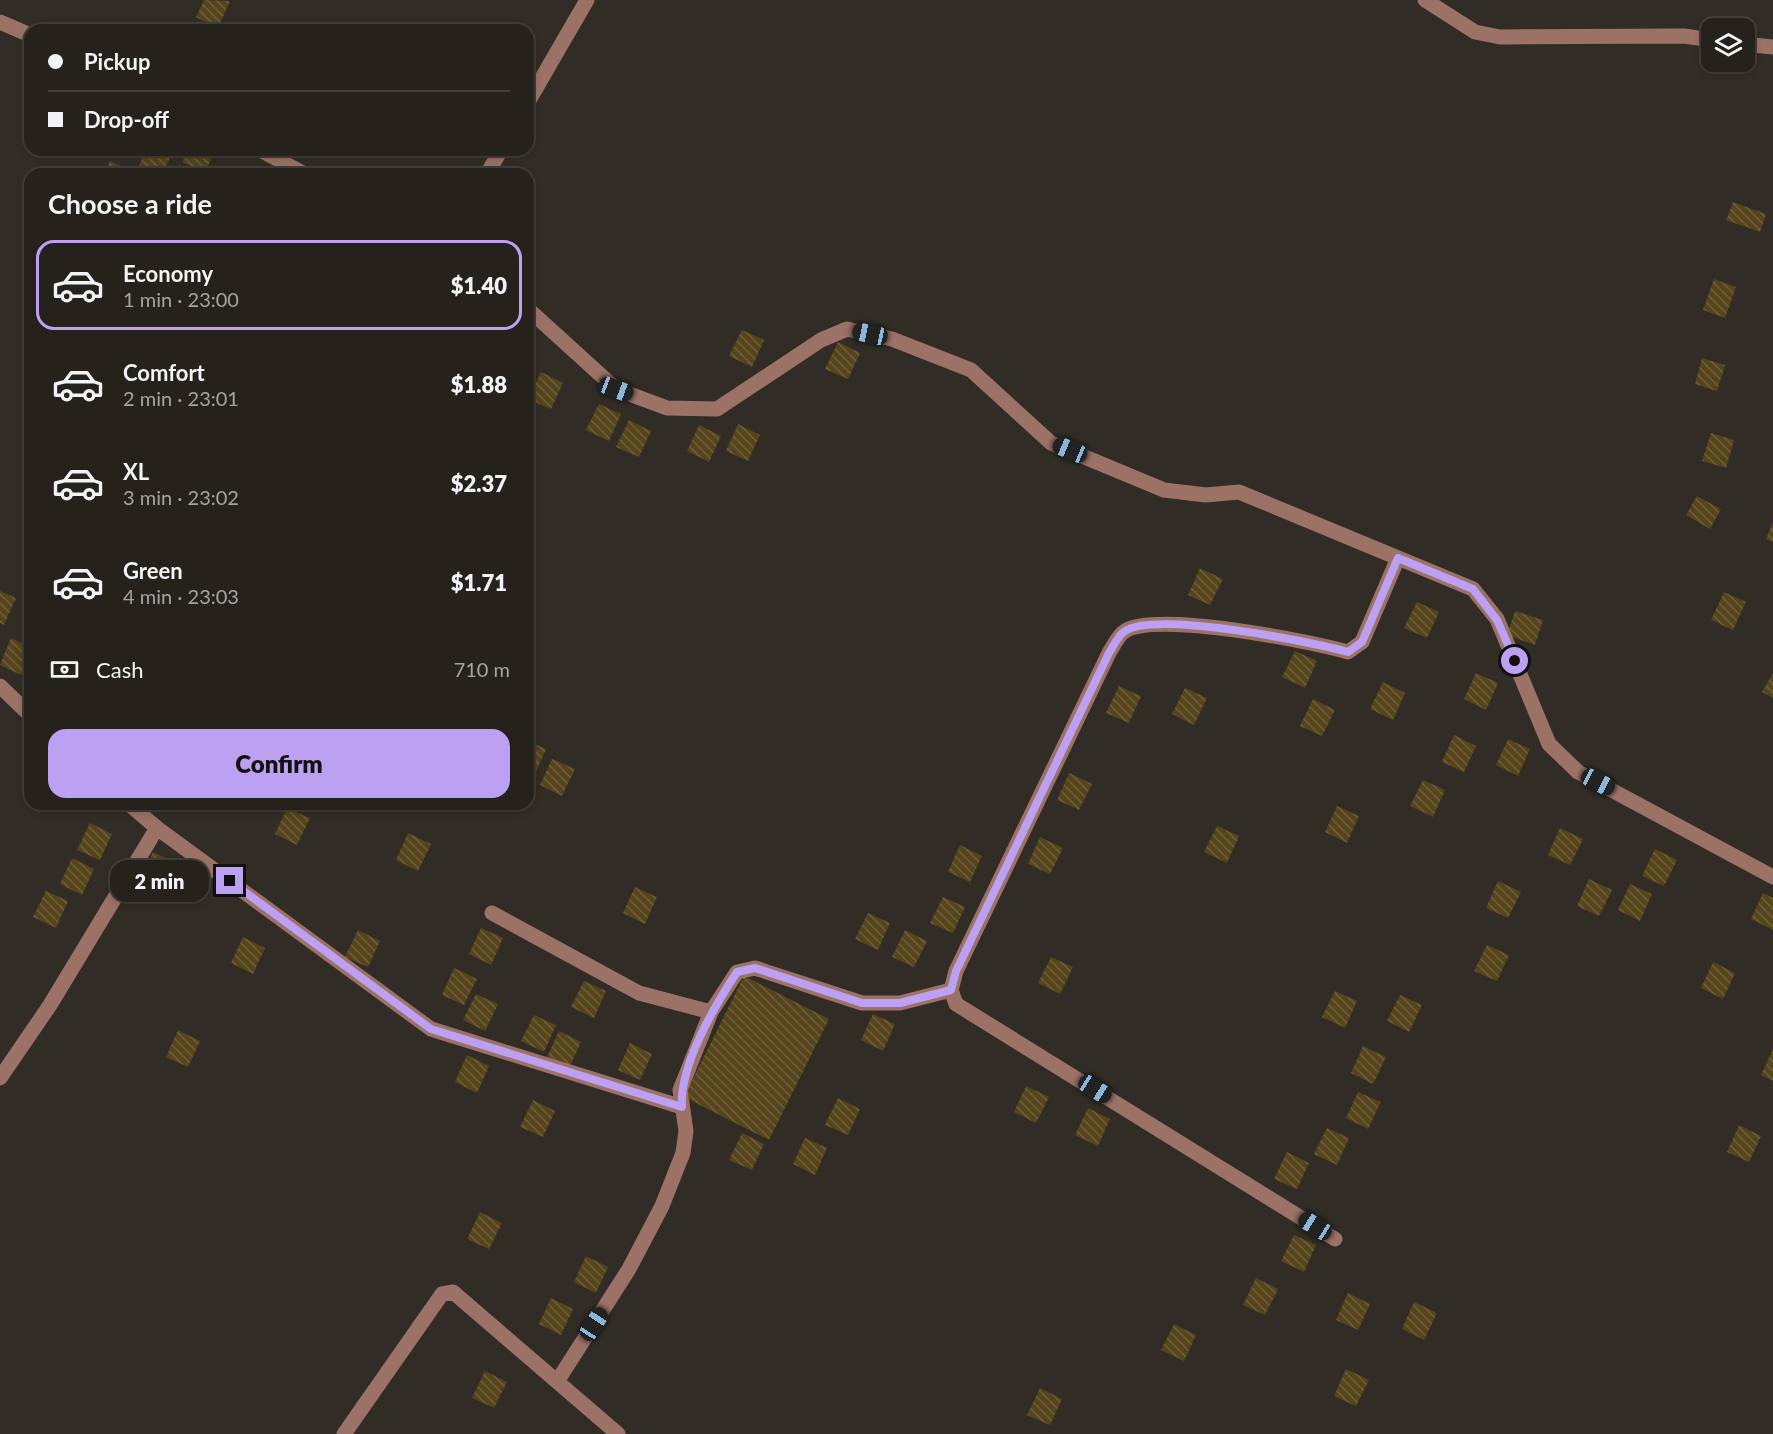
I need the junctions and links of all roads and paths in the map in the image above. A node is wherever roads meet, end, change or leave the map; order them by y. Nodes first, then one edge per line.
1 (587, 0) edge
2 (1425, 0) edge
3 (0, 22) edge
4 (24, 32) edge
5 (1701, 38) edge
6 (1755, 45) edge
7 (1773, 47) edge
8 (534, 92) edge
9 (271, 156) edge
10 (294, 168) edge
11 (534, 314) edge
12 (1398, 558) junction
13 (0, 686) edge
14 (24, 708) edge
15 (136, 810) edge
16 (157, 828) junction
17 (1773, 877) edge
18 (492, 913) dead end
19 (951, 990) junction
20 (711, 1012) junction
21 (0, 1078) edge
22 (682, 1107) junction
23 (1335, 1239) dead end
24 (558, 1380) junction
25 (344, 1434) edge
26 (618, 1434) edge

1 - 8 street
2 - 5 street
3 - 4 street
6 - 7 street
9 - 10 street
11 - 12 street
12 - 17 street
12 - 19 street
13 - 14 street
15 - 16 street
16 - 21 street
16 - 22 street
18 - 20 street
19 - 20 street
19 - 23 street
20 - 22 street
22 - 24 street
24 - 25 street
24 - 26 street

